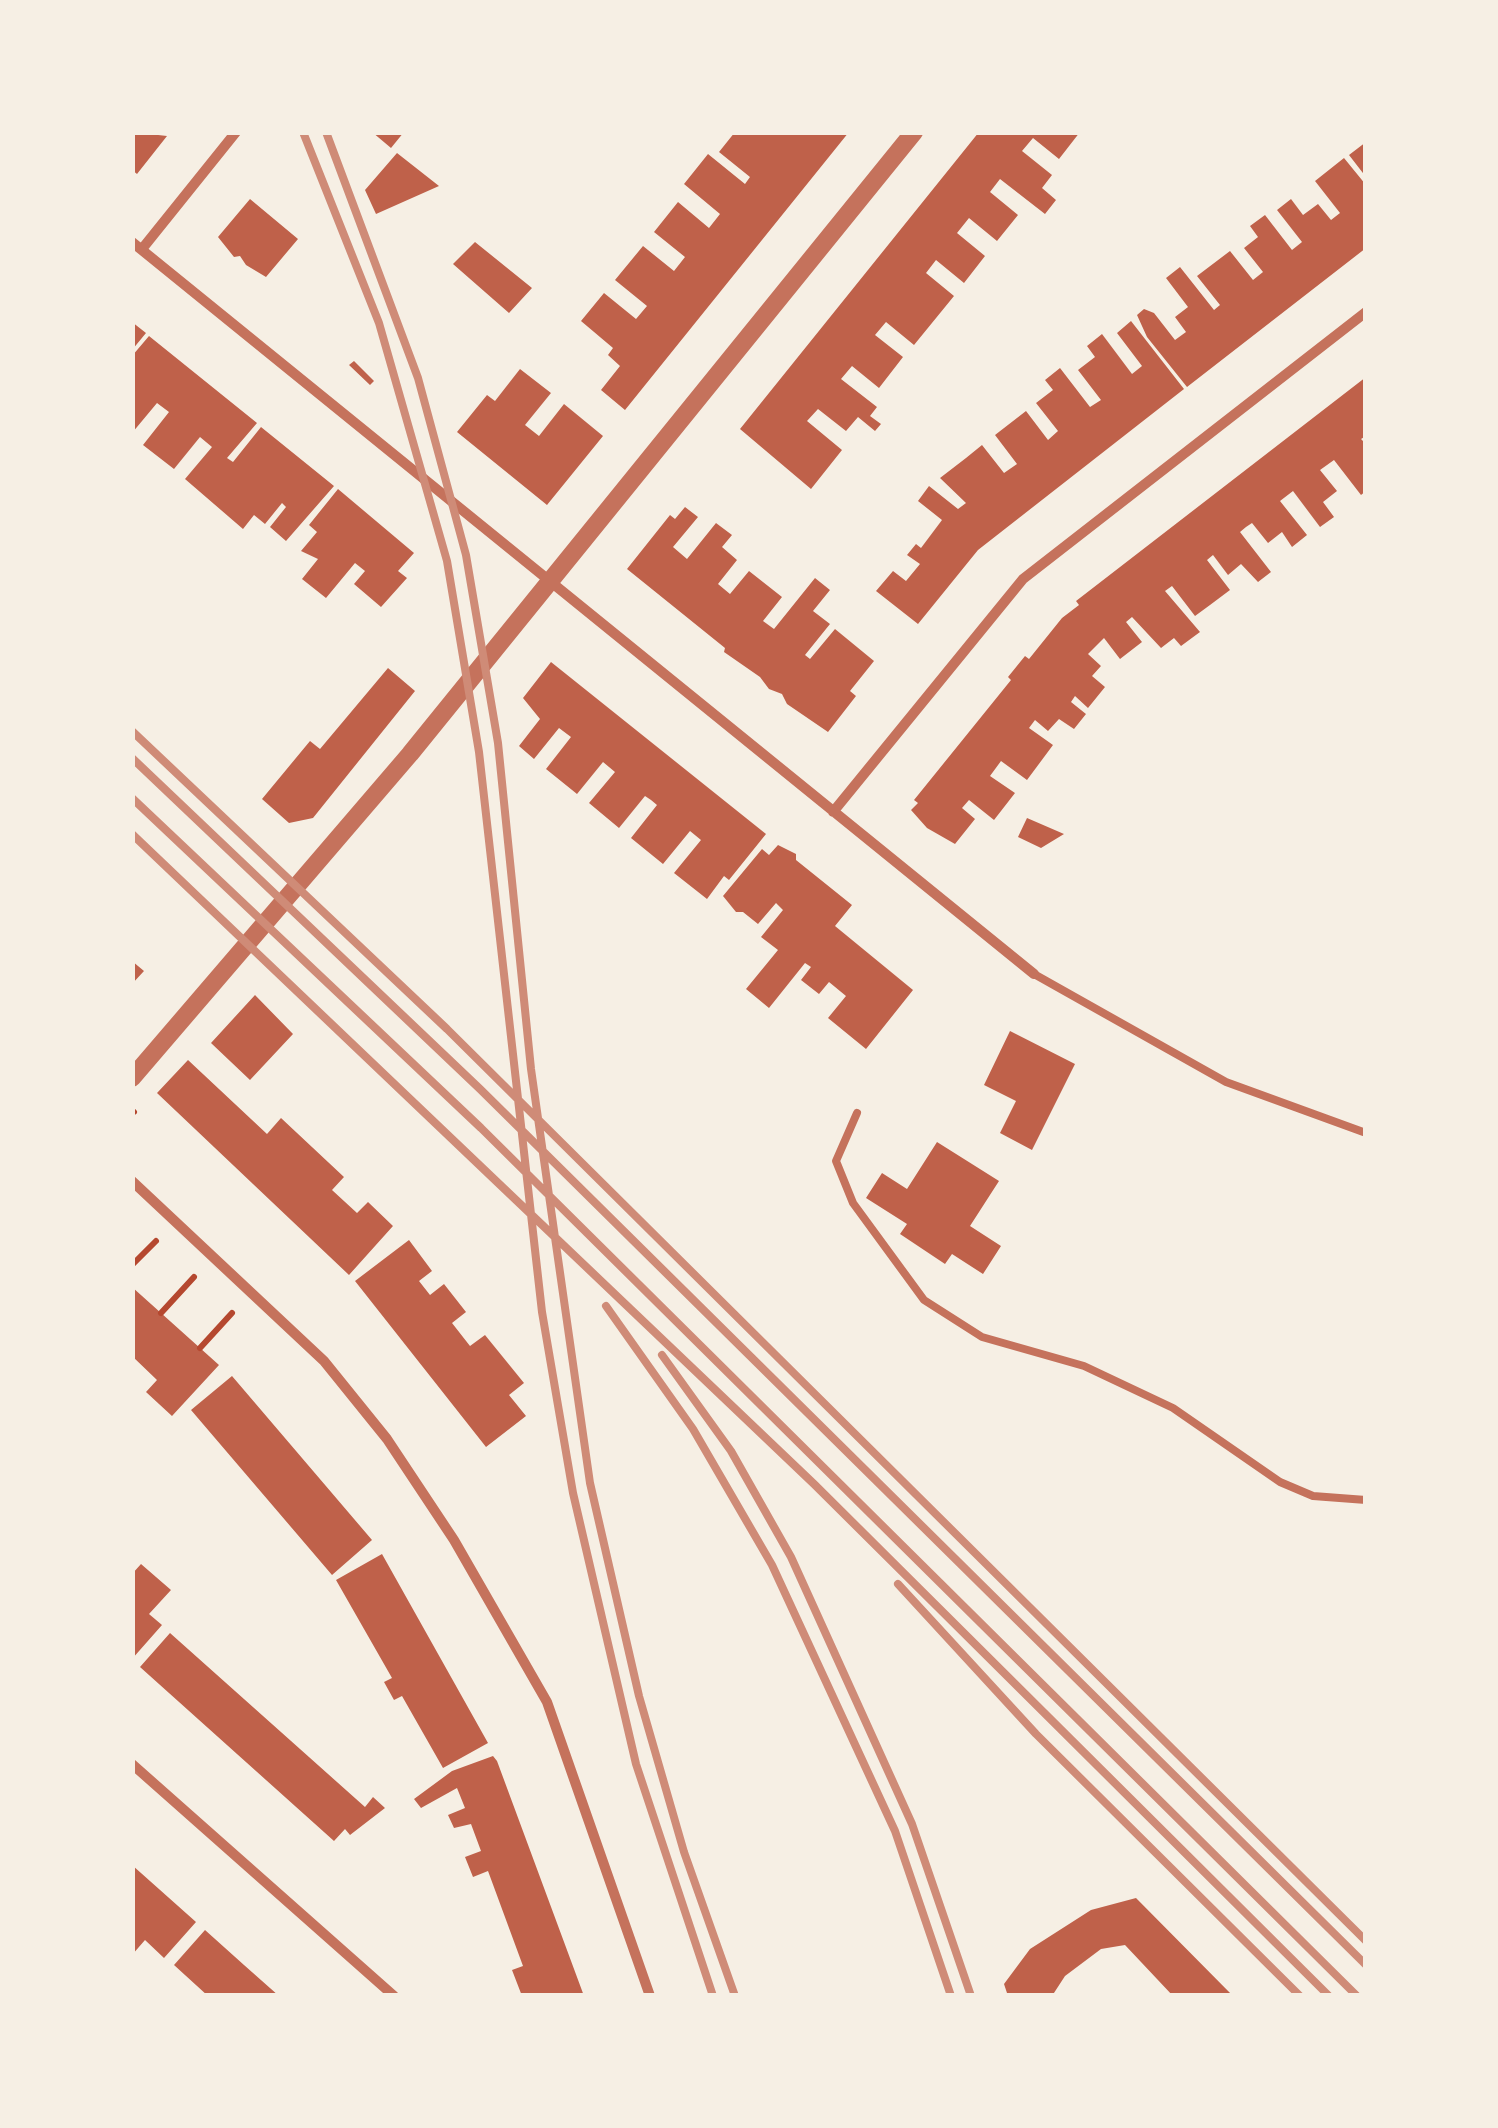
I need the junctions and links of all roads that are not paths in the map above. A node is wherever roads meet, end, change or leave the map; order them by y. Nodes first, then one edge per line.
1 (236, 132) edge
2 (914, 132) edge
3 (137, 246) edge
4 (1366, 312) edge
5 (550, 582) junction
6 (833, 812) junction
7 (1034, 974) joint
8 (132, 1078) edge
9 (857, 1114) dead end
10 (1366, 1133) edge
11 (132, 1182) edge
12 (1366, 1500) edge
13 (132, 1764) edge
14 (394, 1996) edge
15 (650, 1996) edge

1 - 3 street
2 - 5 street
3 - 5 street
4 - 6 street
5 - 6 street
5 - 8 street
6 - 7 street
7 - 10 lane
9 - 12 lane
11 - 15 street
13 - 14 street

